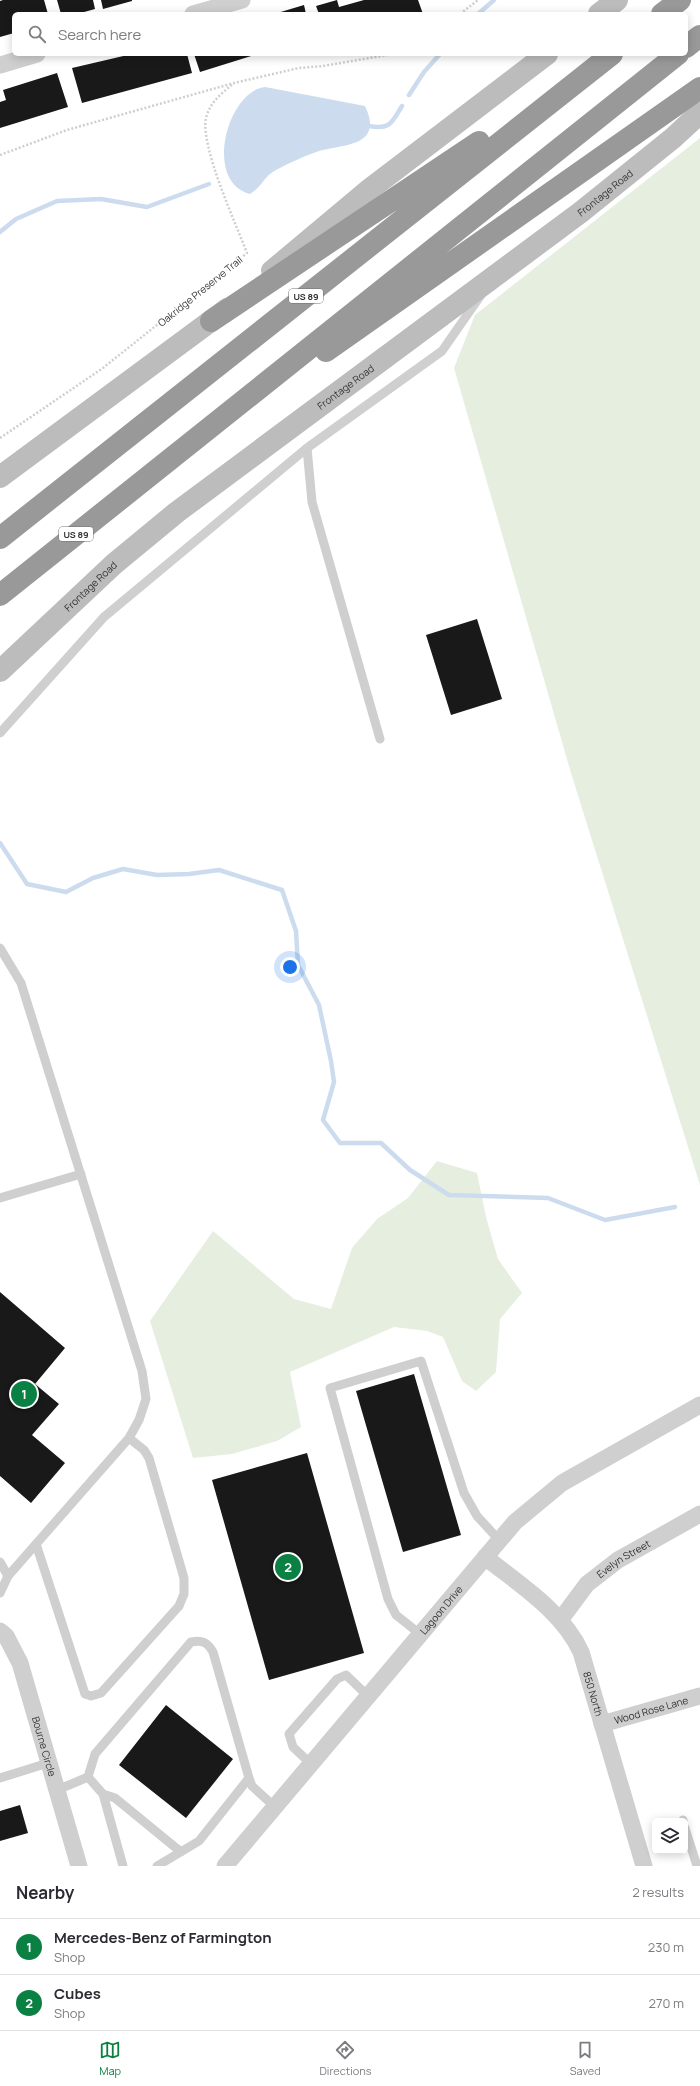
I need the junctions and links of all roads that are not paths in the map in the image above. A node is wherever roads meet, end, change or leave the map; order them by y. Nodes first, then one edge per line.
1 (242, 0) edge
2 (618, 0) edge
3 (680, 0) edge
4 (202, 8) edge
5 (602, 12) edge
6 (665, 12) edge
7 (700, 36) edge
8 (688, 46) edge
9 (30, 56) edge
10 (544, 56) edge
11 (608, 56) edge
12 (608, 56) edge
13 (675, 56) edge
14 (0, 65) edge
15 (700, 88) edge
16 (700, 113) edge
17 (493, 279) junction
18 (211, 321) junction
19 (307, 448) junction
20 (151, 473) junction
21 (0, 477) edge
22 (0, 538) edge
23 (0, 595) edge
24 (0, 671) edge
25 (0, 733) edge
26 (380, 739) dead end
27 (0, 948) edge
28 (81, 1174) junction
29 (0, 1198) edge
30 (700, 1405) edge
31 (129, 1438) junction
32 (700, 1514) edge
33 (499, 1540) junction
34 (36, 1544) junction
35 (486, 1556) junction
36 (0, 1562) edge
37 (8, 1576) junction
38 (0, 1593) edge
39 (560, 1619) junction
40 (0, 1632) edge
41 (420, 1634) junction
42 (368, 1696) junction
43 (700, 1696) edge
44 (602, 1724) junction
45 (48, 1763) junction
46 (311, 1764) junction
47 (88, 1777) junction
48 (0, 1778) edge
49 (249, 1778) junction
50 (57, 1790) junction
51 (103, 1794) junction
52 (274, 1807) junction
53 (688, 1836) edge
54 (181, 1852) junction
55 (78, 1866) edge
56 (123, 1866) edge
57 (157, 1866) edge
58 (225, 1866) edge
59 (644, 1866) edge
60 (697, 1866) edge

1 - 4 street
2 - 5 main road
3 - 6 highway
7 - 8 highway
9 - 14 street
10 - 18 main road
11 - 18 highway
12 - 22 highway, US 89
13 - 20 highway, US 89
15 - 20 highway
16 - 17 main road, Frontage Road
17 - 19 lane
17 - 24 main road, Frontage Road
18 - 21 main road
19 - 25 lane
19 - 26 lane
20 - 23 highway, US 89
27 - 28 lane
28 - 29 lane
28 - 31 lane
30 - 33 street, Lagoon Drive
31 - 34 lane
31 - 34 lane
32 - 39 street, Evelyn Street
33 - 35 street, Lagoon Drive
33 - 41 lane
34 - 37 lane
35 - 39 street, 850 North
35 - 41 street, Lagoon Drive
36 - 37 lane
37 - 38 lane
39 - 44 street, 850 North
40 - 45 street, Bourne Circle
41 - 42 street, Lagoon Drive
42 - 46 street, Lagoon Drive
42 - 46 lane
43 - 44 street, Wood Rose Lane
44 - 59 street, 850 North
45 - 48 lane
45 - 50 street, Bourne Circle
46 - 52 street, Lagoon Drive
47 - 49 lane
47 - 50 lane
47 - 51 lane
49 - 52 lane
49 - 54 lane
50 - 55 street, Bourne Circle
51 - 54 lane
51 - 56 lane
52 - 58 street, Lagoon Drive
53 - 60 lane
54 - 57 lane

